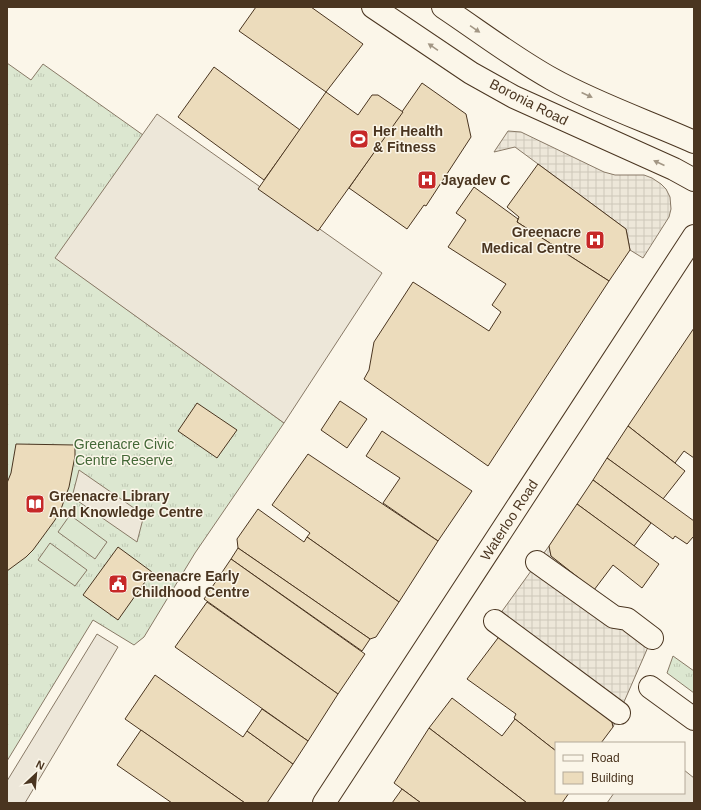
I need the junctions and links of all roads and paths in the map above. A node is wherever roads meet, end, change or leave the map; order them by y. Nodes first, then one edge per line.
1 (373, 7) edge
2 (443, 7) edge
3 (694, 142) edge
4 (694, 180) edge
5 (694, 236) edge
6 (537, 562) dead end
7 (495, 621) dead end
8 (652, 638) dead end
9 (650, 687) dead end
10 (619, 713) dead end
11 (694, 719) edge
12 (324, 803) edge

4 -> 1 main road, Boronia Road
2 -> 3 main road
5 - 12 main road, Waterloo Road
6 - 8 main road
7 - 10 main road
9 - 11 main road

